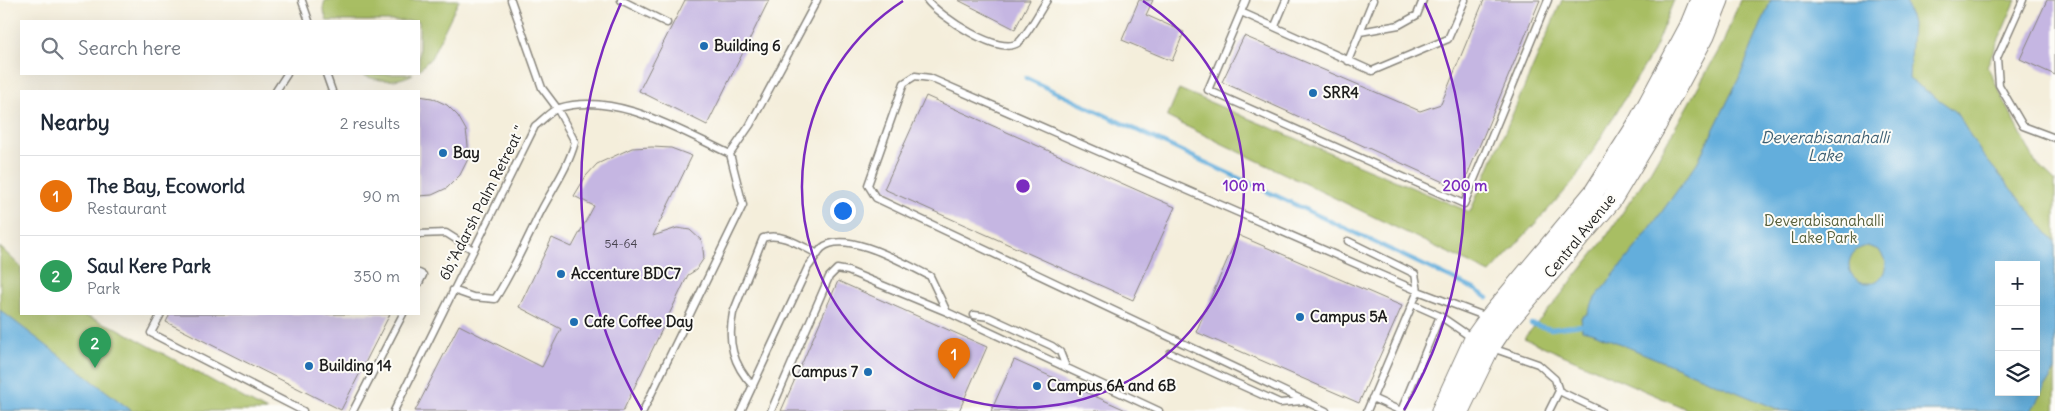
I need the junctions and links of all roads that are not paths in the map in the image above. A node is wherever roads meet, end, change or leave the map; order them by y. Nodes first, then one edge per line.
1 (301, 0) edge
2 (511, 0) edge
3 (621, 0) edge
4 (817, 0) edge
5 (927, 0) edge
6 (1047, 0) edge
7 (1246, 0) edge
8 (1286, 0) edge
9 (1373, 0) edge
10 (1423, 0) edge
11 (1465, 0) edge
12 (1548, 0) edge
13 (1700, 0) edge
14 (1719, 0) edge
15 (2023, 0) edge
16 (1241, 12) junction
17 (309, 20) edge
18 (666, 23) dead end
19 (1275, 26) junction
20 (1360, 32) junction
21 (1348, 61) junction
22 (285, 75) edge
23 (326, 75) edge
24 (277, 90) edge
25 (332, 90) edge
26 (557, 108) junction
27 (2055, 138) edge
28 (730, 154) junction
29 (420, 234) edge
30 (1348, 241) dead end
31 (474, 250) junction
32 (818, 254) junction
33 (453, 290) junction
34 (1418, 291) junction
35 (1413, 304) junction
36 (947, 312) junction
37 (161, 315) edge
38 (402, 315) edge
39 (974, 315) dead end
40 (1440, 316) junction
41 (1489, 318) junction
42 (1482, 343) junction
43 (1170, 353) dead end
44 (1066, 367) junction
45 (753, 386) junction
46 (1558, 391) junction
47 (1372, 398) junction
48 (1304, 401) junction
49 (303, 411) edge
50 (353, 411) edge
51 (394, 411) edge
52 (644, 411) edge
53 (741, 411) edge
54 (771, 411) edge
55 (1159, 411) edge
56 (1326, 411) edge
57 (1367, 411) edge
58 (1401, 411) edge
59 (1441, 411) edge
60 (1460, 411) edge
61 (1549, 411) edge
62 (1601, 411) edge

1 - 17 lane
2 - 26 lane
3 - 18 lane
4 - 28 lane
5 - 6 lane
7 - 16 lane
8 - 19 lane
9 - 20 lane
10 - 20 lane
11 - 21 lane
12 - 16 lane
13 - 41 street, Central Avenue
14 - 42 street, Central Avenue
15 - 27 lane
16 - 19 lane
19 - 21 lane
20 - 21 lane
22 - 24 lane
23 - 25 lane
26 - 28 lane
26 - 31 lane, 6b,"Adarsh Palm Retreat "
26 - 33 lane
28 - 52 lane
29 - 31 lane
30 - 34 lane
31 - 33 lane, 6b,"Adarsh Palm Retreat "
32 - 36 lane
32 - 45 lane
32 - 45 lane
33 - 51 lane, 6b,"Adarsh Palm Retreat "
34 - 35 lane
34 - 41 lane
34 - 48 lane
35 - 40 lane
35 - 47 lane
36 - 44 lane
36 - 54 lane
37 - 49 lane
38 - 50 lane
39 - 44 lane
40 - 42 lane
40 - 58 lane
41 - 42 street, Central Avenue
42 - 46 lane
42 - 59 street, Central Avenue
42 - 60 street, Central Avenue
43 - 48 lane
44 - 55 lane
45 - 53 lane
46 - 61 lane
46 - 62 lane
47 - 57 lane
47 - 58 lane
48 - 56 lane

